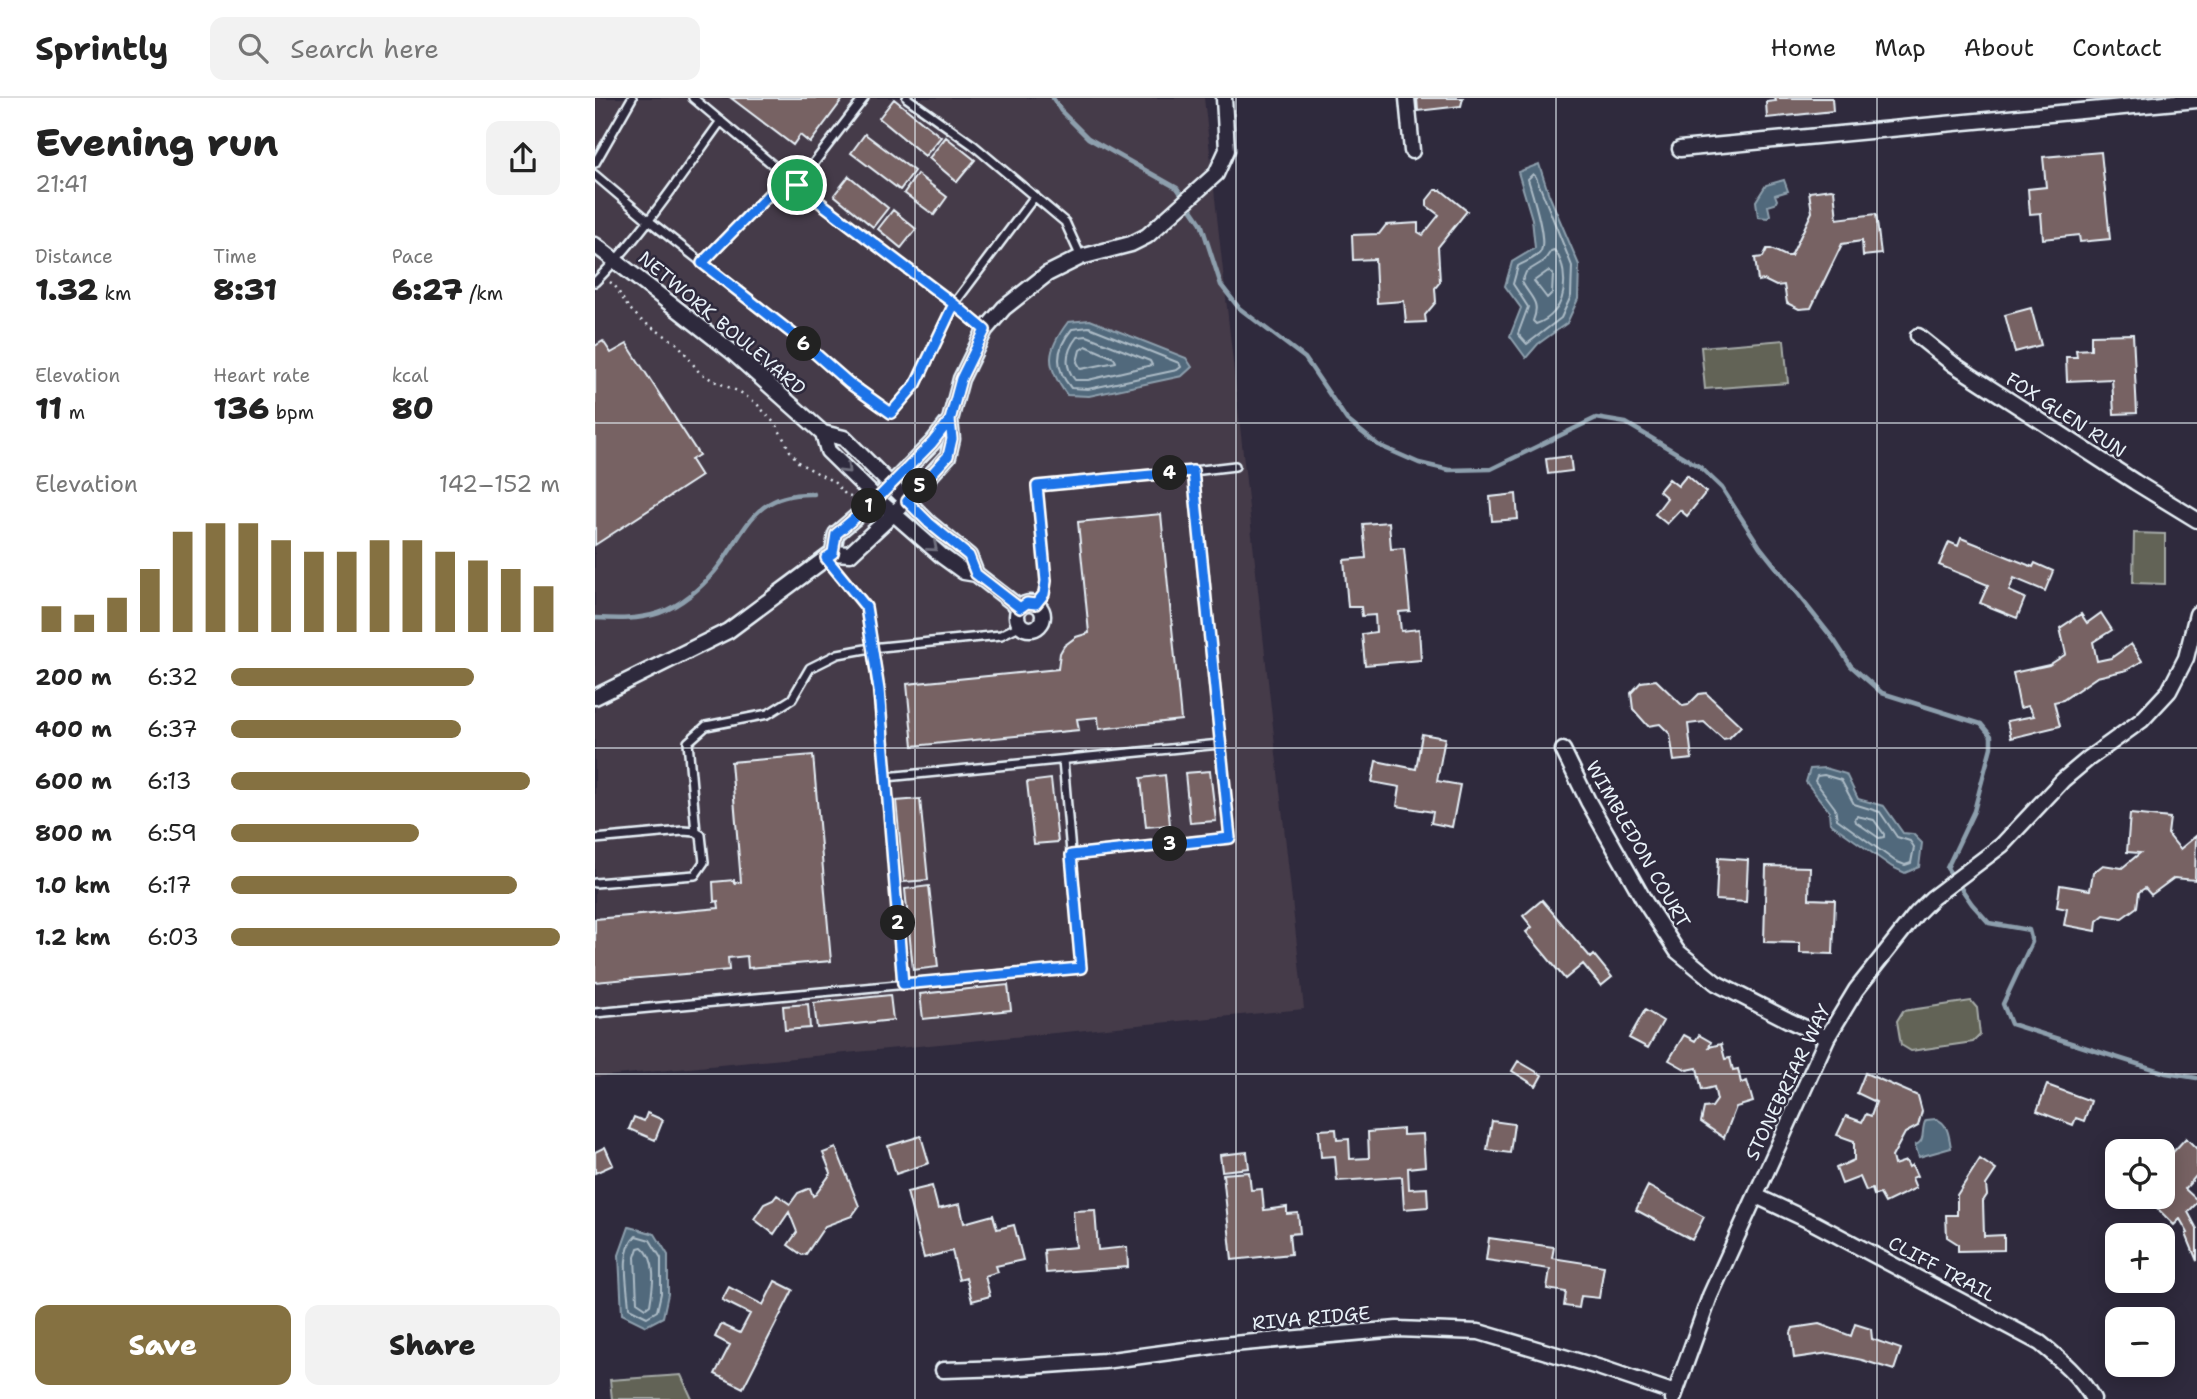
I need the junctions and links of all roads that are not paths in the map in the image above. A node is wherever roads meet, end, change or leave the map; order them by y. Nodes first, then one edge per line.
1 (632, 98) edge
2 (693, 98) edge
3 (863, 98) edge
4 (907, 98) edge
5 (1224, 98) edge
6 (1407, 98) edge
7 (2197, 100) edge
8 (721, 121) junction
9 (1681, 149) dead end
10 (1412, 151) dead end
11 (595, 163) edge
12 (595, 175) edge
13 (787, 176) junction
14 (797, 185) junction
15 (1035, 196) junction
16 (648, 220) junction
17 (595, 245) edge
18 (1081, 257) junction
19 (617, 260) junction
20 (702, 263) junction
21 (595, 282) edge
22 (954, 304) junction
23 (985, 330) junction
24 (1918, 337) dead end
25 (950, 420) junction
26 (823, 433) junction
27 (1235, 466) dead end
28 (1193, 471) junction
29 (890, 485) junction
30 (907, 501) junction
31 (872, 504) junction
32 (894, 513) junction
33 (2197, 520) edge
34 (829, 555) junction
35 (976, 574) junction
36 (1036, 604) junction
37 (1020, 608) junction
38 (2197, 614) edge
39 (1021, 625) junction
40 (871, 648) junction
41 (595, 697) edge
42 (1220, 744) junction
43 (1563, 750) dead end
44 (1063, 760) junction
45 (886, 778) junction
46 (696, 832) junction
47 (595, 839) edge
48 (1071, 855) junction
49 (595, 883) edge
50 (903, 984) junction
51 (595, 1013) edge
52 (1827, 1038) junction
53 (1756, 1196) junction
54 (943, 1370) dead end
55 (1674, 1396) edge
56 (2094, 1399) edge

1 - 11 lane
2 - 8 lane
3 - 14 lane
4 - 15 lane
5 - 18 street
6 - 10 street
7 - 9 street
8 - 13 lane
8 - 16 lane
12 - 16 lane
13 - 14 lane
13 - 20 lane
14 - 22 lane
15 - 18 lane
15 - 22 lane
16 - 19 lane
16 - 20 lane
17 - 19 street, NETWORK BOULEVARD
18 - 23 street
19 - 21 lane
19 - 26 street, NETWORK BOULEVARD
20 - 22 lane
22 - 23 lane
23 - 25 street
24 - 33 street, FOX GLEN RUN
25 - 29 street
25 - 30 street
26 - 29 street, NETWORK BOULEVARD
26 -> 31 street, NETWORK BOULEVARD
27 - 28 lane
28 - 36 lane
28 - 42 lane
29 - 30 street, NETWORK BOULEVARD
29 - 31 street
30 - 32 street
30 - 35 street, NETWORK BOULEVARD
31 - 32 street, NETWORK BOULEVARD
31 - 34 street
32 - 34 street
32 -> 35 street, NETWORK BOULEVARD
34 - 40 lane
34 - 41 street
35 - 37 street, NETWORK BOULEVARD
36 - 37 street
36 - 39 street
37 - 39 street
38 - 52 street, STONEBRIAR WAY
39 - 40 lane
40 - 45 lane
40 - 46 lane
42 - 44 lane
42 - 48 lane
43 - 52 street, WIMBLEDON COURT
44 - 45 lane
44 - 48 lane
45 - 50 lane
46 - 47 lane
46 - 49 lane
48 - 50 lane
50 - 51 lane
52 - 53 street, STONEBRIAR WAY
53 - 55 street, STONEBRIAR WAY
53 - 56 street, CLIFF TRAIL
54 - 55 street, RIVA RIDGE

